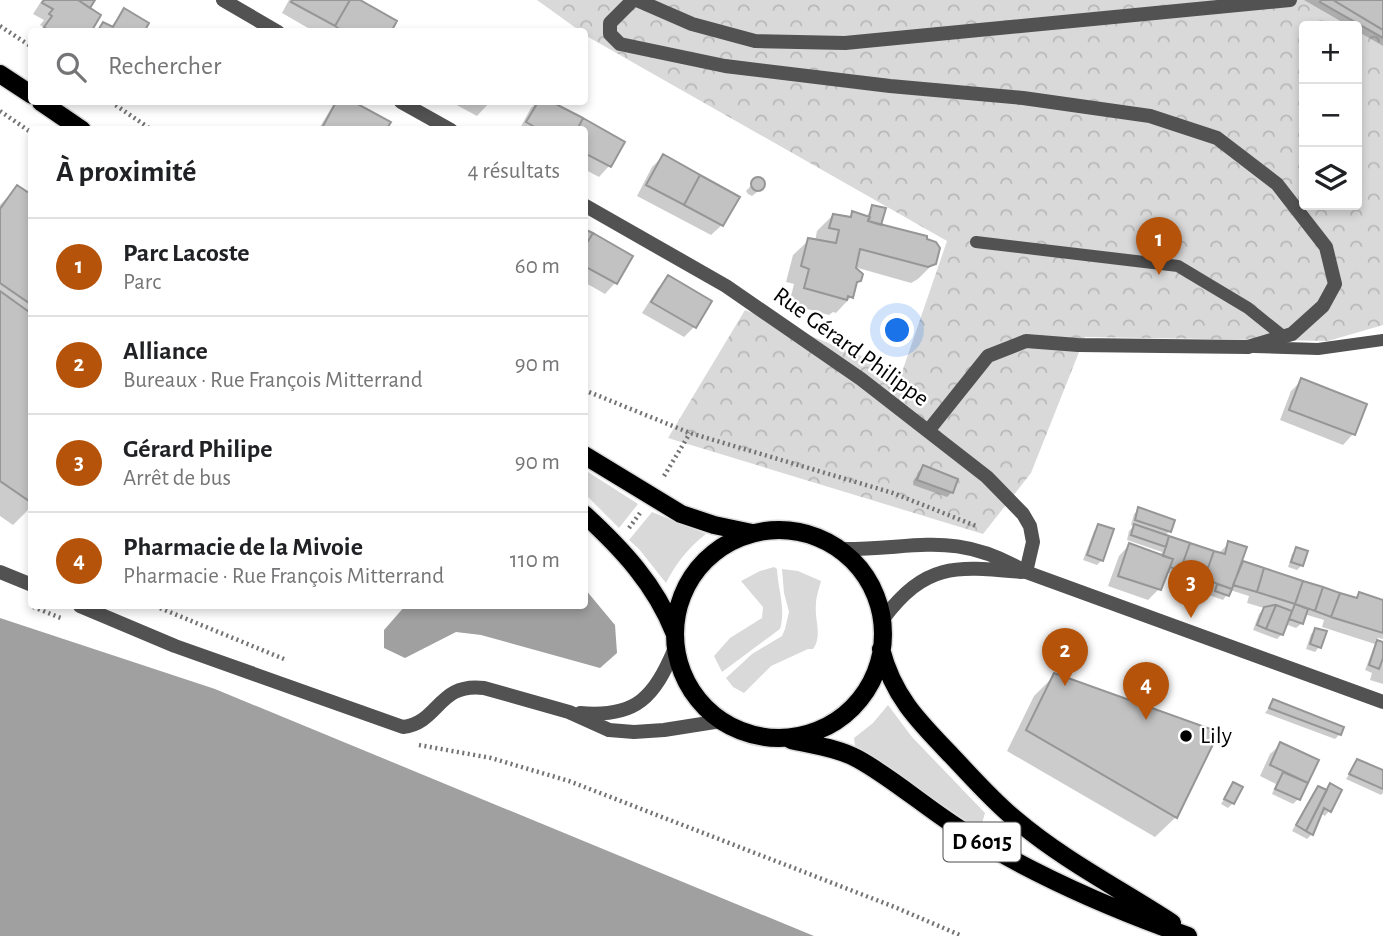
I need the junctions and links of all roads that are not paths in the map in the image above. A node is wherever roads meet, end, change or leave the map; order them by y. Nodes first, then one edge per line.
1 (223, 0) edge
2 (635, 0) edge
3 (1290, 0) edge
4 (271, 28) edge
5 (0, 74) edge
6 (28, 92) edge
7 (45, 105) edge
8 (406, 105) edge
9 (76, 126) edge
10 (444, 126) edge
11 (588, 207) edge
12 (976, 242) dead end
13 (1284, 337) junction
14 (1383, 340) edge
15 (1248, 347) junction
16 (928, 431) junction
17 (588, 457) edge
18 (588, 518) edge
19 (752, 533) junction
20 (840, 549) junction
21 (0, 572) edge
22 (1026, 572) junction
23 (28, 583) edge
24 (98, 609) edge
25 (883, 619) junction
26 (675, 640) junction
27 (881, 649) junction
28 (1383, 702) edge
29 (569, 712) junction
30 (721, 721) junction
31 (785, 738) junction
32 (1190, 936) edge

1 - 4 street
2 - 3 street
2 - 13 street
5 - 6 main road
7 - 9 main road
8 - 10 street
11 - 16 street, Rue Gérard Philippe
12 - 13 lane
13 - 15 street
14 - 15 lane
15 - 16 street
16 - 22 street, Rue Gérard Philippe
17 - 19 main road
18 - 26 main road
19 - 20 main road
19 - 26 main road
20 - 22 street
20 - 25 main road
21 - 23 street
22 - 25 street
22 - 28 street
24 - 29 street
25 - 27 main road
26 - 29 street
26 - 30 main road
27 - 31 main road
27 - 32 main road, D 6015
29 - 30 street
30 - 31 main road
31 - 32 main road, D 6015

